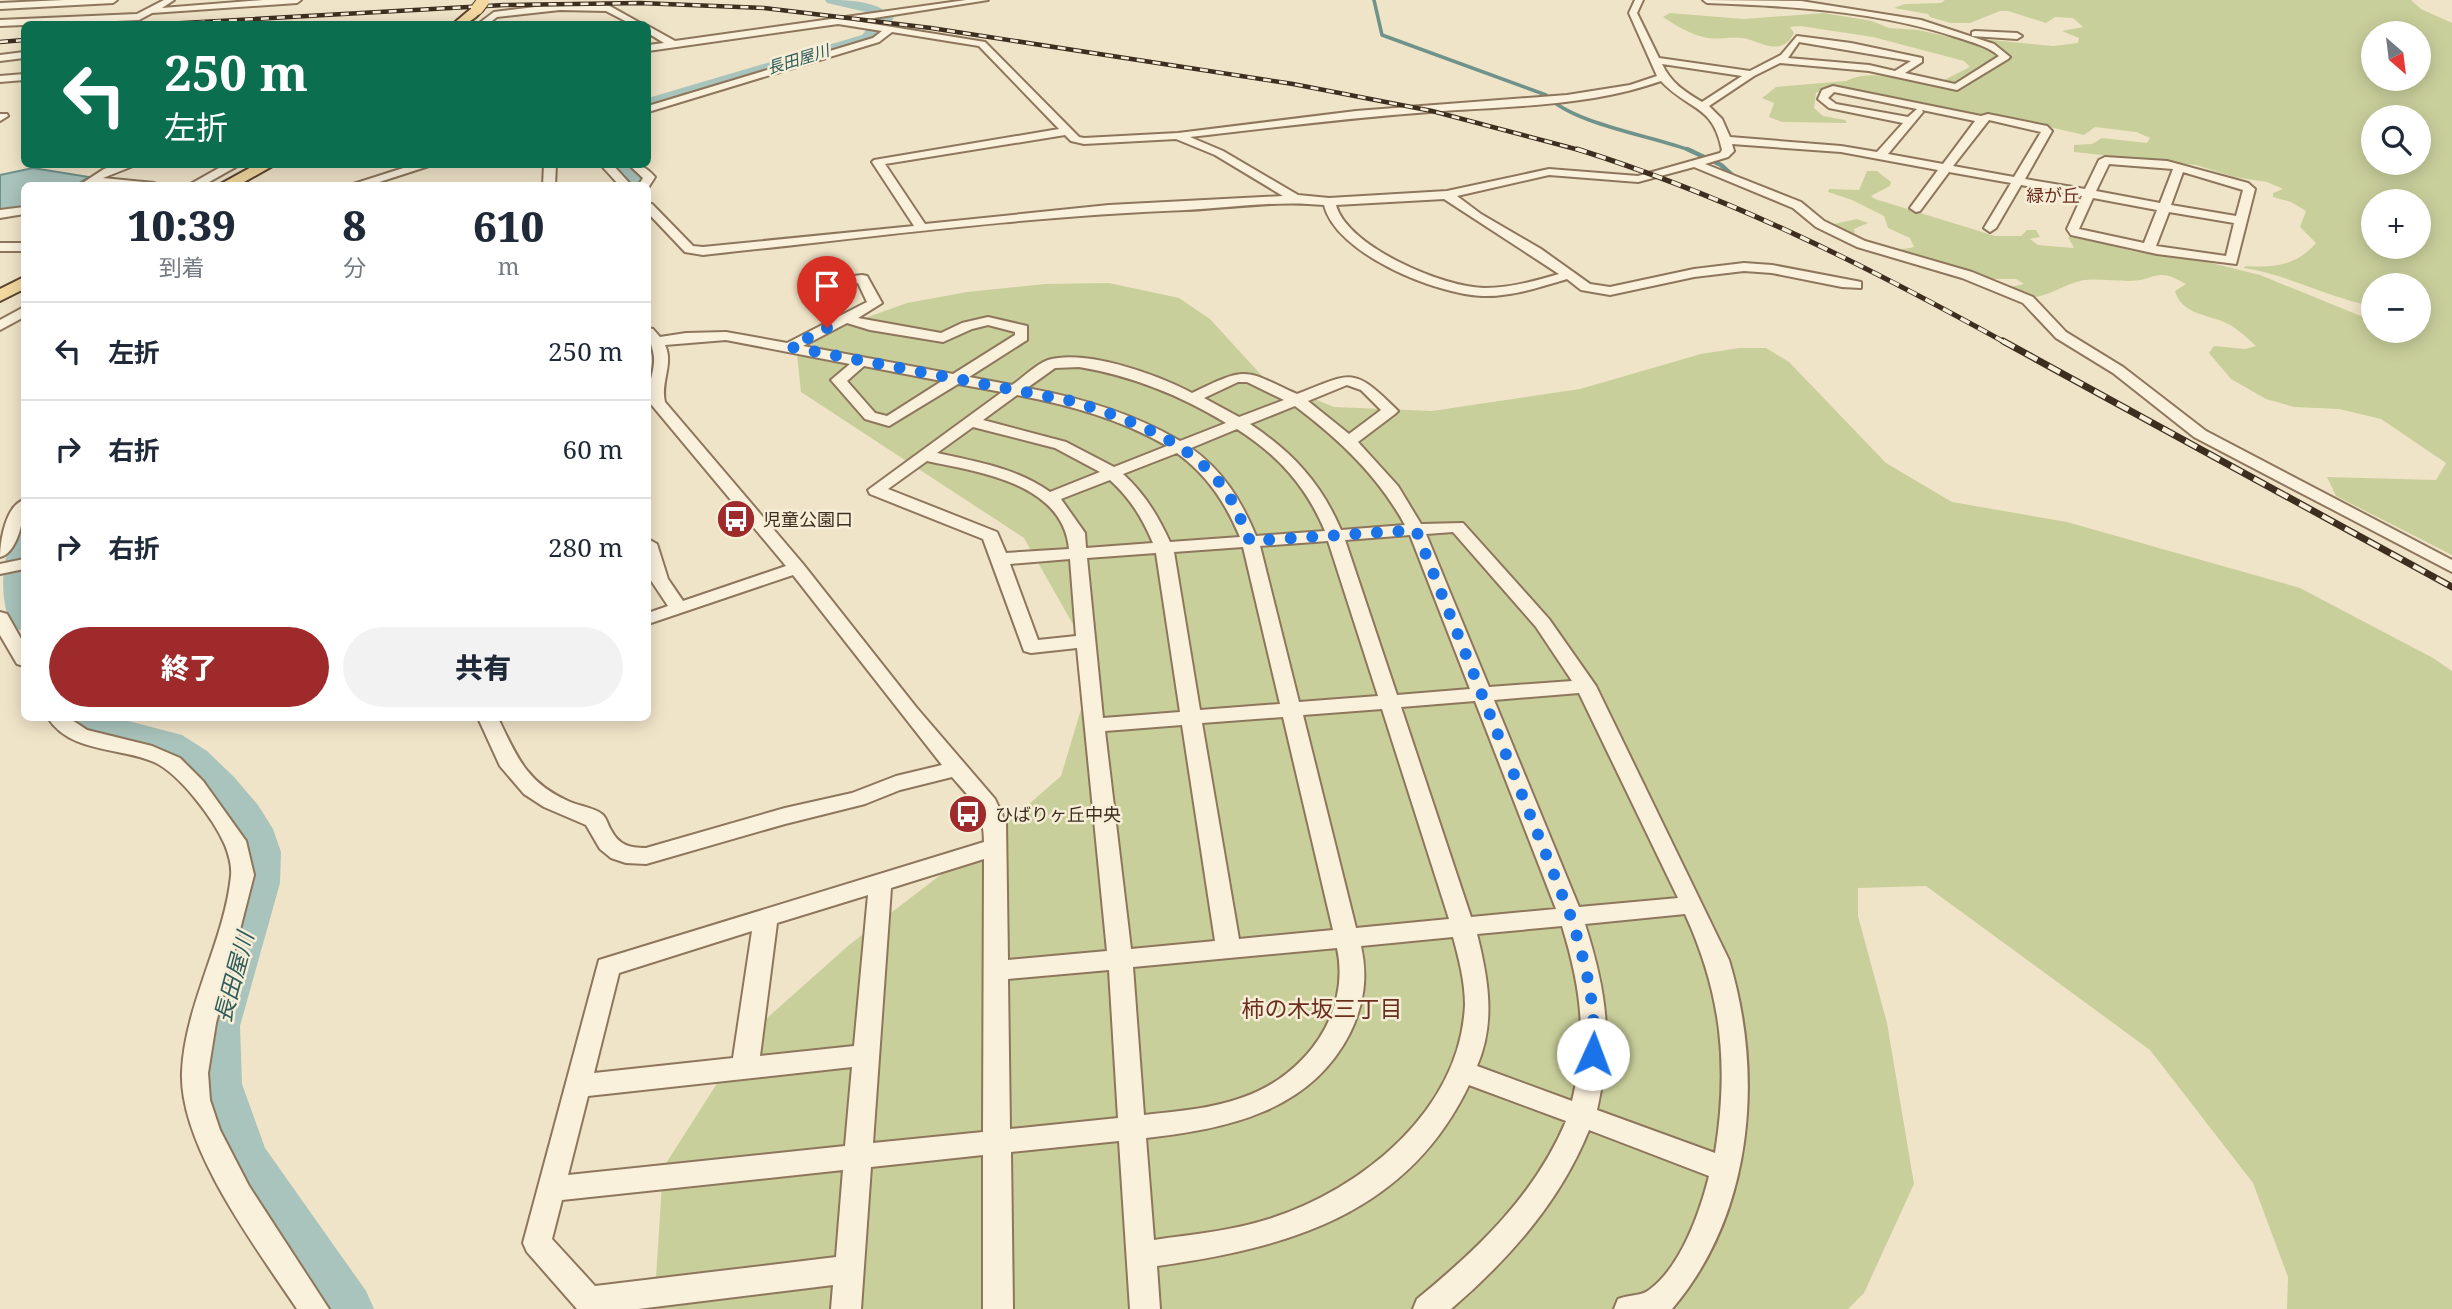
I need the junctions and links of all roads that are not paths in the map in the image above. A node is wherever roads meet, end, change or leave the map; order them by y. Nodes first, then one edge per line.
1 (113, 0) edge
2 (170, 0) edge
3 (297, 0) edge
4 (984, 0) edge
5 (1639, 0) edge
6 (1707, 0) edge
7 (1758, 1) edge
8 (71, 2) junction
9 (481, 3) edge
10 (942, 3) edge
11 (0, 6) edge
12 (152, 11) junction
13 (40, 21) joint
14 (463, 21) edge
15 (487, 21) edge
16 (632, 21) edge
17 (838, 21) junction
18 (21, 22) edge
19 (0, 23) edge
20 (888, 29) junction
21 (651, 31) edge
22 (1957, 33) junction
23 (2017, 36) dead end
24 (673, 44) junction
25 (651, 48) edge
26 (21, 55) edge
27 (0, 58) edge
28 (1656, 60) junction
29 (1779, 60) junction
30 (1751, 74) junction
31 (1897, 74) junction
32 (21, 77) edge
33 (1663, 77) junction
34 (0, 79) edge
35 (1703, 106) junction
36 (651, 108) edge
37 (1922, 108) junction
38 (1912, 119) junction
39 (1978, 124) junction
40 (1067, 131) junction
41 (1856, 135) dead end
42 (1177, 136) junction
43 (1726, 140) junction
44 (1827, 148) junction
45 (1841, 149) junction
46 (1880, 156) junction
47 (1827, 160) dead end
48 (1696, 164) junction
49 (2179, 167) junction
50 (126, 168) edge
51 (228, 168) edge
52 (263, 168) edge
53 (416, 168) edge
54 (609, 168) edge
55 (638, 168) edge
56 (1945, 169) junction
57 (105, 178) junction
58 (2017, 181) junction
59 (94, 182) edge
60 (130, 182) edge
61 (199, 182) edge
62 (233, 182) edge
63 (237, 182) edge
64 (366, 182) edge
65 (622, 182) edge
66 (646, 182) edge
67 (2091, 194) junction
68 (1447, 195) junction
69 (1295, 198) junction
70 (1329, 202) junction
71 (2164, 207) junction
72 (1916, 208) dead end
73 (651, 210) edge
74 (21, 211) edge
75 (0, 214) edge
76 (2241, 221) junction
77 (1990, 228) dead end
78 (922, 229) junction
79 (0, 247) edge
80 (21, 247) edge
81 (2149, 248) junction
82 (1568, 275) junction
83 (21, 284) edge
84 (816, 284) dead end
85 (1856, 285) dead end
86 (21, 295) edge
87 (0, 296) edge
88 (0, 307) edge
89 (21, 314) edge
90 (845, 318) junction
91 (0, 326) edge
92 (652, 337) edge
93 (791, 347) junction
94 (862, 361) junction
95 (957, 379) junction
96 (1016, 390) junction
97 (652, 397) edge
98 (1192, 398) junction
99 (1297, 400) junction
100 (971, 422) junction
101 (1240, 422) junction
102 (1350, 440) junction
103 (1177, 447) junction
104 (923, 455) junction
105 (1113, 472) junction
106 (1049, 498) junction
107 (21, 511) edge
108 (0, 521) edge
109 (1416, 530) junction
110 (1335, 535) junction
111 (1250, 541) junction
112 (1164, 547) junction
113 (0, 552) edge
114 (1080, 553) junction
115 (651, 554) edge
116 (1000, 559) junction
117 (21, 565) edge
118 (2452, 567) edge
119 (797, 568) junction
120 (0, 569) edge
121 (679, 608) junction
122 (0, 618) edge
123 (651, 618) edge
124 (1088, 641) junction
125 (21, 655) edge
126 (1586, 686) junction
127 (1479, 693) junction
128 (1389, 701) junction
129 (1290, 709) junction
130 (1192, 717) junction
131 (60, 721) edge
132 (489, 721) edge
133 (1094, 725) junction
134 (956, 768) junction
135 (995, 847) junction
136 (880, 884) junction
137 (1692, 905) junction
138 (1571, 917) junction
139 (766, 918) junction
140 (1463, 927) junction
141 (1347, 939) junction
142 (1229, 951) junction
143 (1120, 960) junction
144 (997, 971) junction
145 (866, 1055) junction
146 (745, 1068) junction
147 (1462, 1071) junction
148 (578, 1086) junction
149 (1581, 1115) junction
150 (1132, 1128) junction
151 (997, 1141) junction
152 (859, 1157) junction
153 (1724, 1169) junction
154 (552, 1189) junction
155 (1142, 1255) junction
156 (849, 1269) junction
157 (593, 1305) edge
158 (314, 1309) edge
159 (846, 1309) edge
160 (998, 1309) edge
161 (1145, 1309) edge
162 (1428, 1309) edge
163 (1629, 1309) edge

1 - 8 street
2 - 12 street
3 - 12 street
4 - 10 street
5 - 28 street
6 - 7 street
7 - 22 street
8 - 11 street
8 - 13 street
9 - 14 main road
10 - 17 street
12 - 13 street
15 - 16 street
17 - 20 street
17 - 24 street
18 - 19 street
20 - 36 street
20 - 40 street
21 - 24 street
22 - 23 street
22 - 31 street
24 - 25 street
26 - 27 street
28 - 30 street
28 - 33 street
29 - 30 street
29 - 31 street
29 - 31 street
30 - 35 street
32 - 34 street
33 - 35 street
33 - 42 street
35 - 43 street
37 - 38 street
37 - 38 street
37 - 39 street
38 - 39 street
38 - 46 street
39 - 56 street
39 - 58 street
40 - 42 street
40 - 78 street
41 - 45 street
42 - 69 street
43 - 44 street
43 - 48 street
44 - 45 street
44 - 47 street
45 - 46 street
46 - 56 street
48 - 68 street
48 - 118 street
49 - 67 street
49 - 71 street
49 - 76 street
50 - 57 street
51 - 61 street
52 - 62 main road
52 - 63 main road
53 - 64 street
54 - 65 street
55 - 66 street
56 - 58 street
56 - 72 street
57 - 59 street
57 - 60 street
58 - 67 street
58 - 77 street
67 - 71 street
67 - 81 street
68 - 70 street
68 - 82 street
69 - 70 street
69 - 78 street
70 - 82 street
71 - 76 street
71 - 81 street
73 - 78 street
74 - 75 street
76 - 81 street
79 - 80 street
82 - 85 street
83 - 87 main road
84 - 90 street
86 - 88 main road
89 - 91 street
90 - 93 street
90 - 95 street
92 - 93 street
92 - 97 street
93 - 94 street
94 - 95 street
94 - 95 street
95 - 96 street
96 - 98 street
96 - 100 street
96 - 103 street
97 - 119 street
98 - 99 street
98 - 101 street
99 - 101 street
99 - 102 street
99 - 102 street
100 - 104 street
100 - 105 street
101 - 103 street
101 - 110 street
102 - 109 street
103 - 105 street
103 - 111 street
104 - 106 street
104 - 116 street
105 - 106 street
105 - 112 street
106 - 114 street
107 - 108 street
107 - 113 street
109 - 110 street
109 - 126 street
109 - 127 street
110 - 111 street
110 - 128 street
111 - 112 street
111 - 129 street
112 - 114 street
112 - 130 street
114 - 116 street
114 - 124 street
115 - 121 street
116 - 124 street
117 - 120 street
119 - 121 street
119 - 134 street
121 - 123 street
122 - 125 street
124 - 133 street
126 - 127 street
126 - 137 street
127 - 128 street
127 - 138 street
128 - 129 street
128 - 140 street
129 - 130 street
129 - 141 street
130 - 133 street
130 - 142 street
131 - 158 street
132 - 134 street
133 - 143 street
134 - 135 street
135 - 136 street
135 - 144 street
136 - 139 street
136 - 145 street
137 - 138 street
137 - 153 street
138 - 140 street
138 - 149 street
139 - 146 street
139 - 148 street
140 - 141 street
140 - 147 street
141 - 142 street
141 - 150 street
142 - 143 street
143 - 144 street
143 - 150 street
144 - 151 street
145 - 146 street
145 - 152 street
146 - 148 street
147 - 149 street
147 - 155 street
148 - 154 street
149 - 153 street
149 - 162 street
150 - 151 street
150 - 155 street
151 - 152 street
151 - 160 street
152 - 154 street
152 - 156 street
153 - 163 street
154 - 157 street
155 - 161 street
156 - 157 street
156 - 159 street

